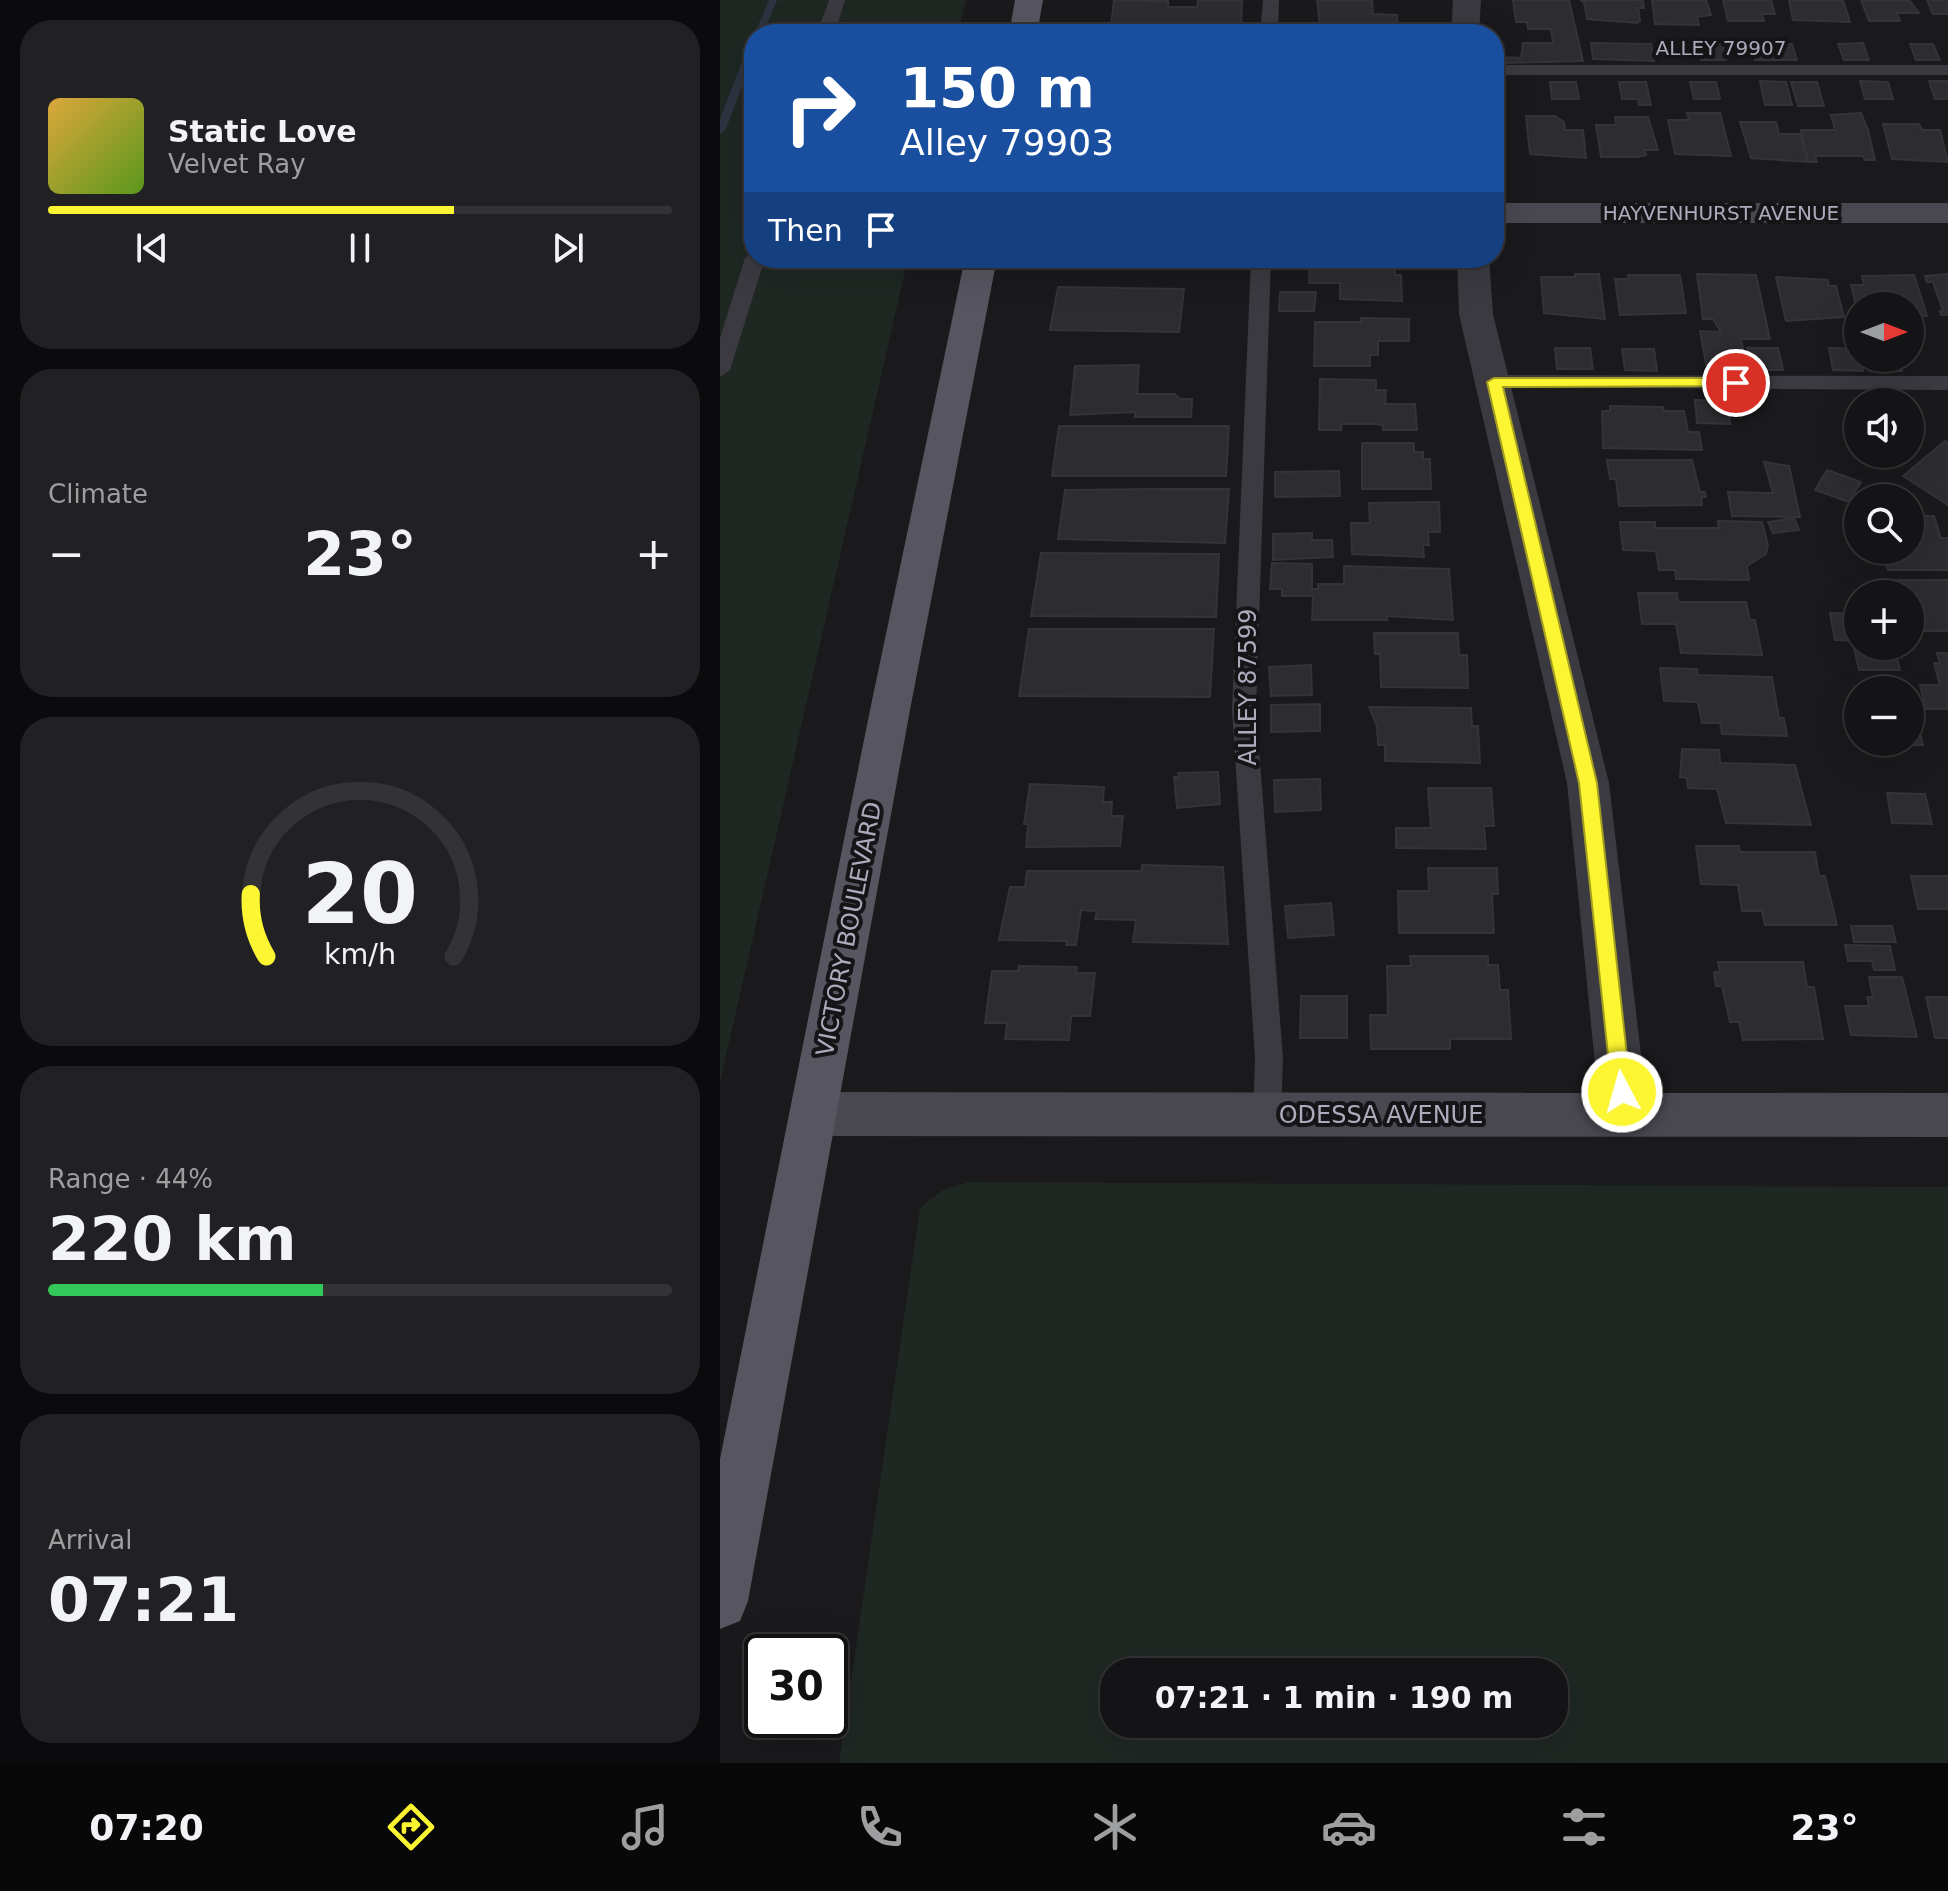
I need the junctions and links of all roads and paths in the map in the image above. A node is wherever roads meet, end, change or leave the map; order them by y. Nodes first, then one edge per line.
1 (837, 0) edge
2 (1029, 0) edge
3 (1271, 0) edge
4 (1467, 0) edge
5 (829, 24) edge
6 (1025, 24) edge
7 (1270, 24) edge
8 (1466, 24) edge
9 (1504, 70) edge
10 (1948, 70) edge
11 (1504, 213) edge
12 (1948, 213) edge
13 (752, 268) edge
14 (979, 268) edge
15 (1261, 268) edge
16 (1474, 268) edge
17 (720, 370) edge
18 (1494, 382) junction
19 (1948, 383) edge
20 (814, 1114) junction
21 (1624, 1114) junction
22 (1267, 1115) junction
23 (1948, 1115) edge
24 (720, 1601) edge

1 - 5 lane
2 - 6 main road
3 - 7 lane
4 - 8 street
9 - 10 lane, ALLEY 79907
11 - 12 street, HAYVENHURST AVENUE
13 - 17 lane
14 - 20 main road, VICTORY BOULEVARD
15 - 22 lane, ALLEY 87599
16 - 18 street
18 - 19 lane
18 - 21 street
20 - 22 street, ODESSA AVENUE
20 - 24 main road, VICTORY BOULEVARD
21 - 22 street, ODESSA AVENUE
21 - 23 street, ODESSA AVENUE

